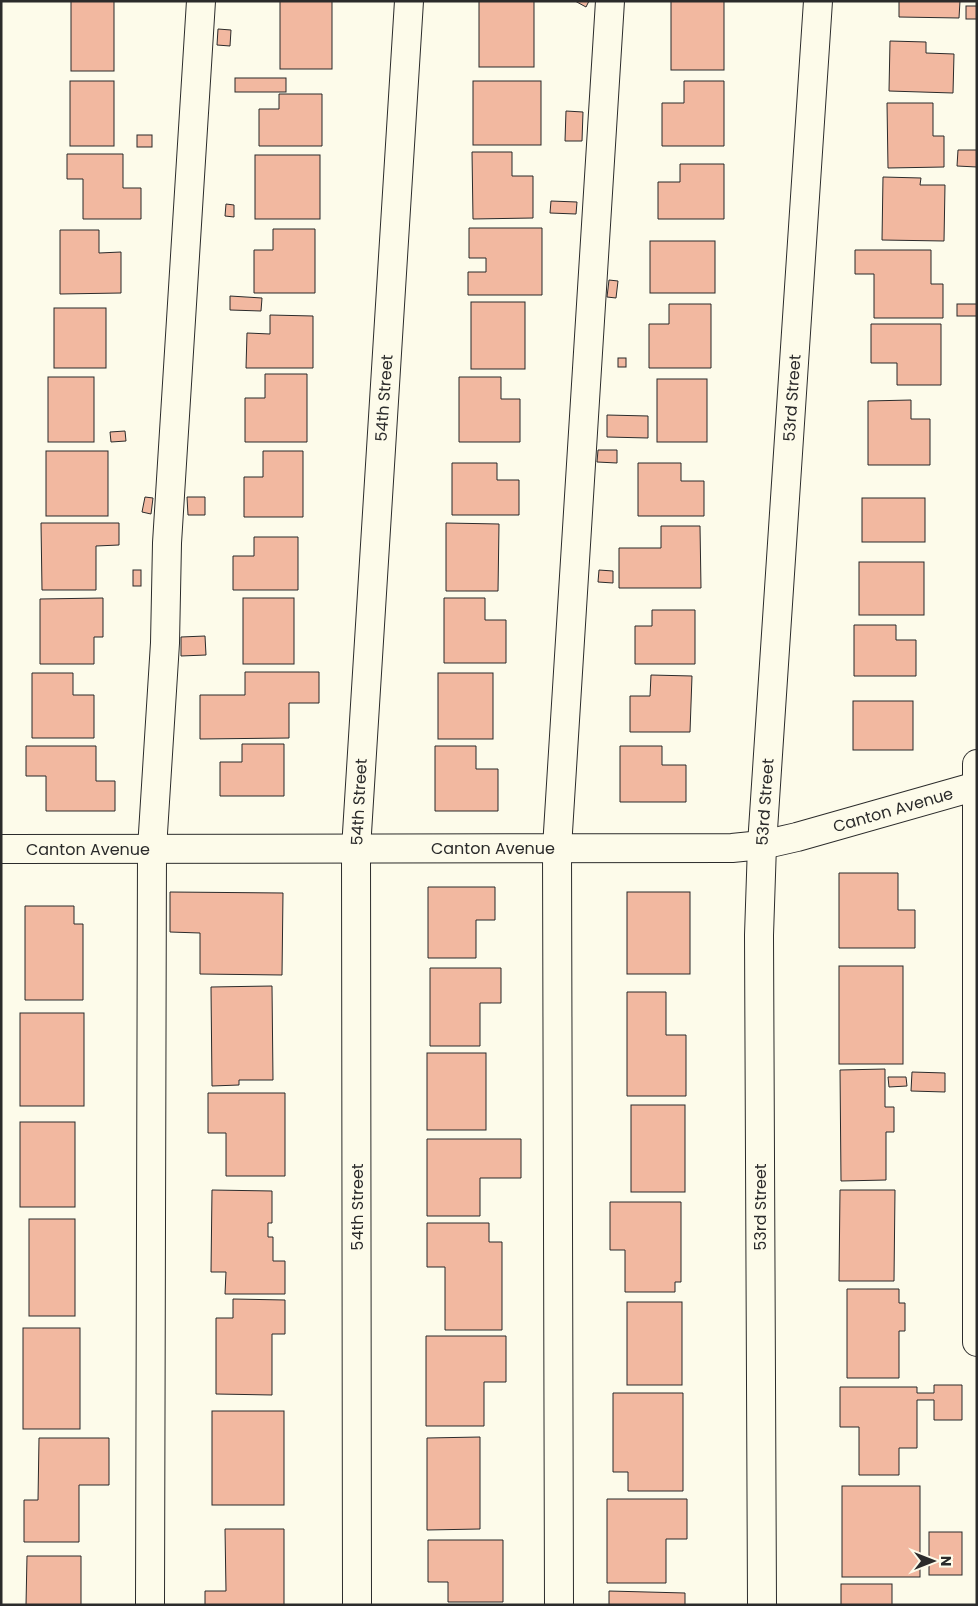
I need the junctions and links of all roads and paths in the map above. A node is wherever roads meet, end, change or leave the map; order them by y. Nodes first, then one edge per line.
1 (201, 1) edge
2 (409, 1) edge
3 (610, 1) edge
4 (818, 1) edge
5 (976, 779) edge
6 (762, 845) junction
7 (557, 848) junction
8 (1, 849) edge
9 (152, 849) junction
10 (356, 849) junction
11 (977, 1342) edge
12 (150, 1605) edge
13 (357, 1605) edge
14 (559, 1605) edge
15 (762, 1605) edge

1 - 9 street
2 - 10 street, 54th Street
3 - 7 street
4 - 6 street, 53rd Street
5 - 6 street, Canton Avenue
5 - 11 street
6 - 7 street, Canton Avenue
6 - 15 street, 53rd Street
7 - 10 street, Canton Avenue
7 - 14 street
8 - 9 street, Canton Avenue
9 - 10 street, Canton Avenue
9 - 12 street
10 - 13 street, 54th Street

